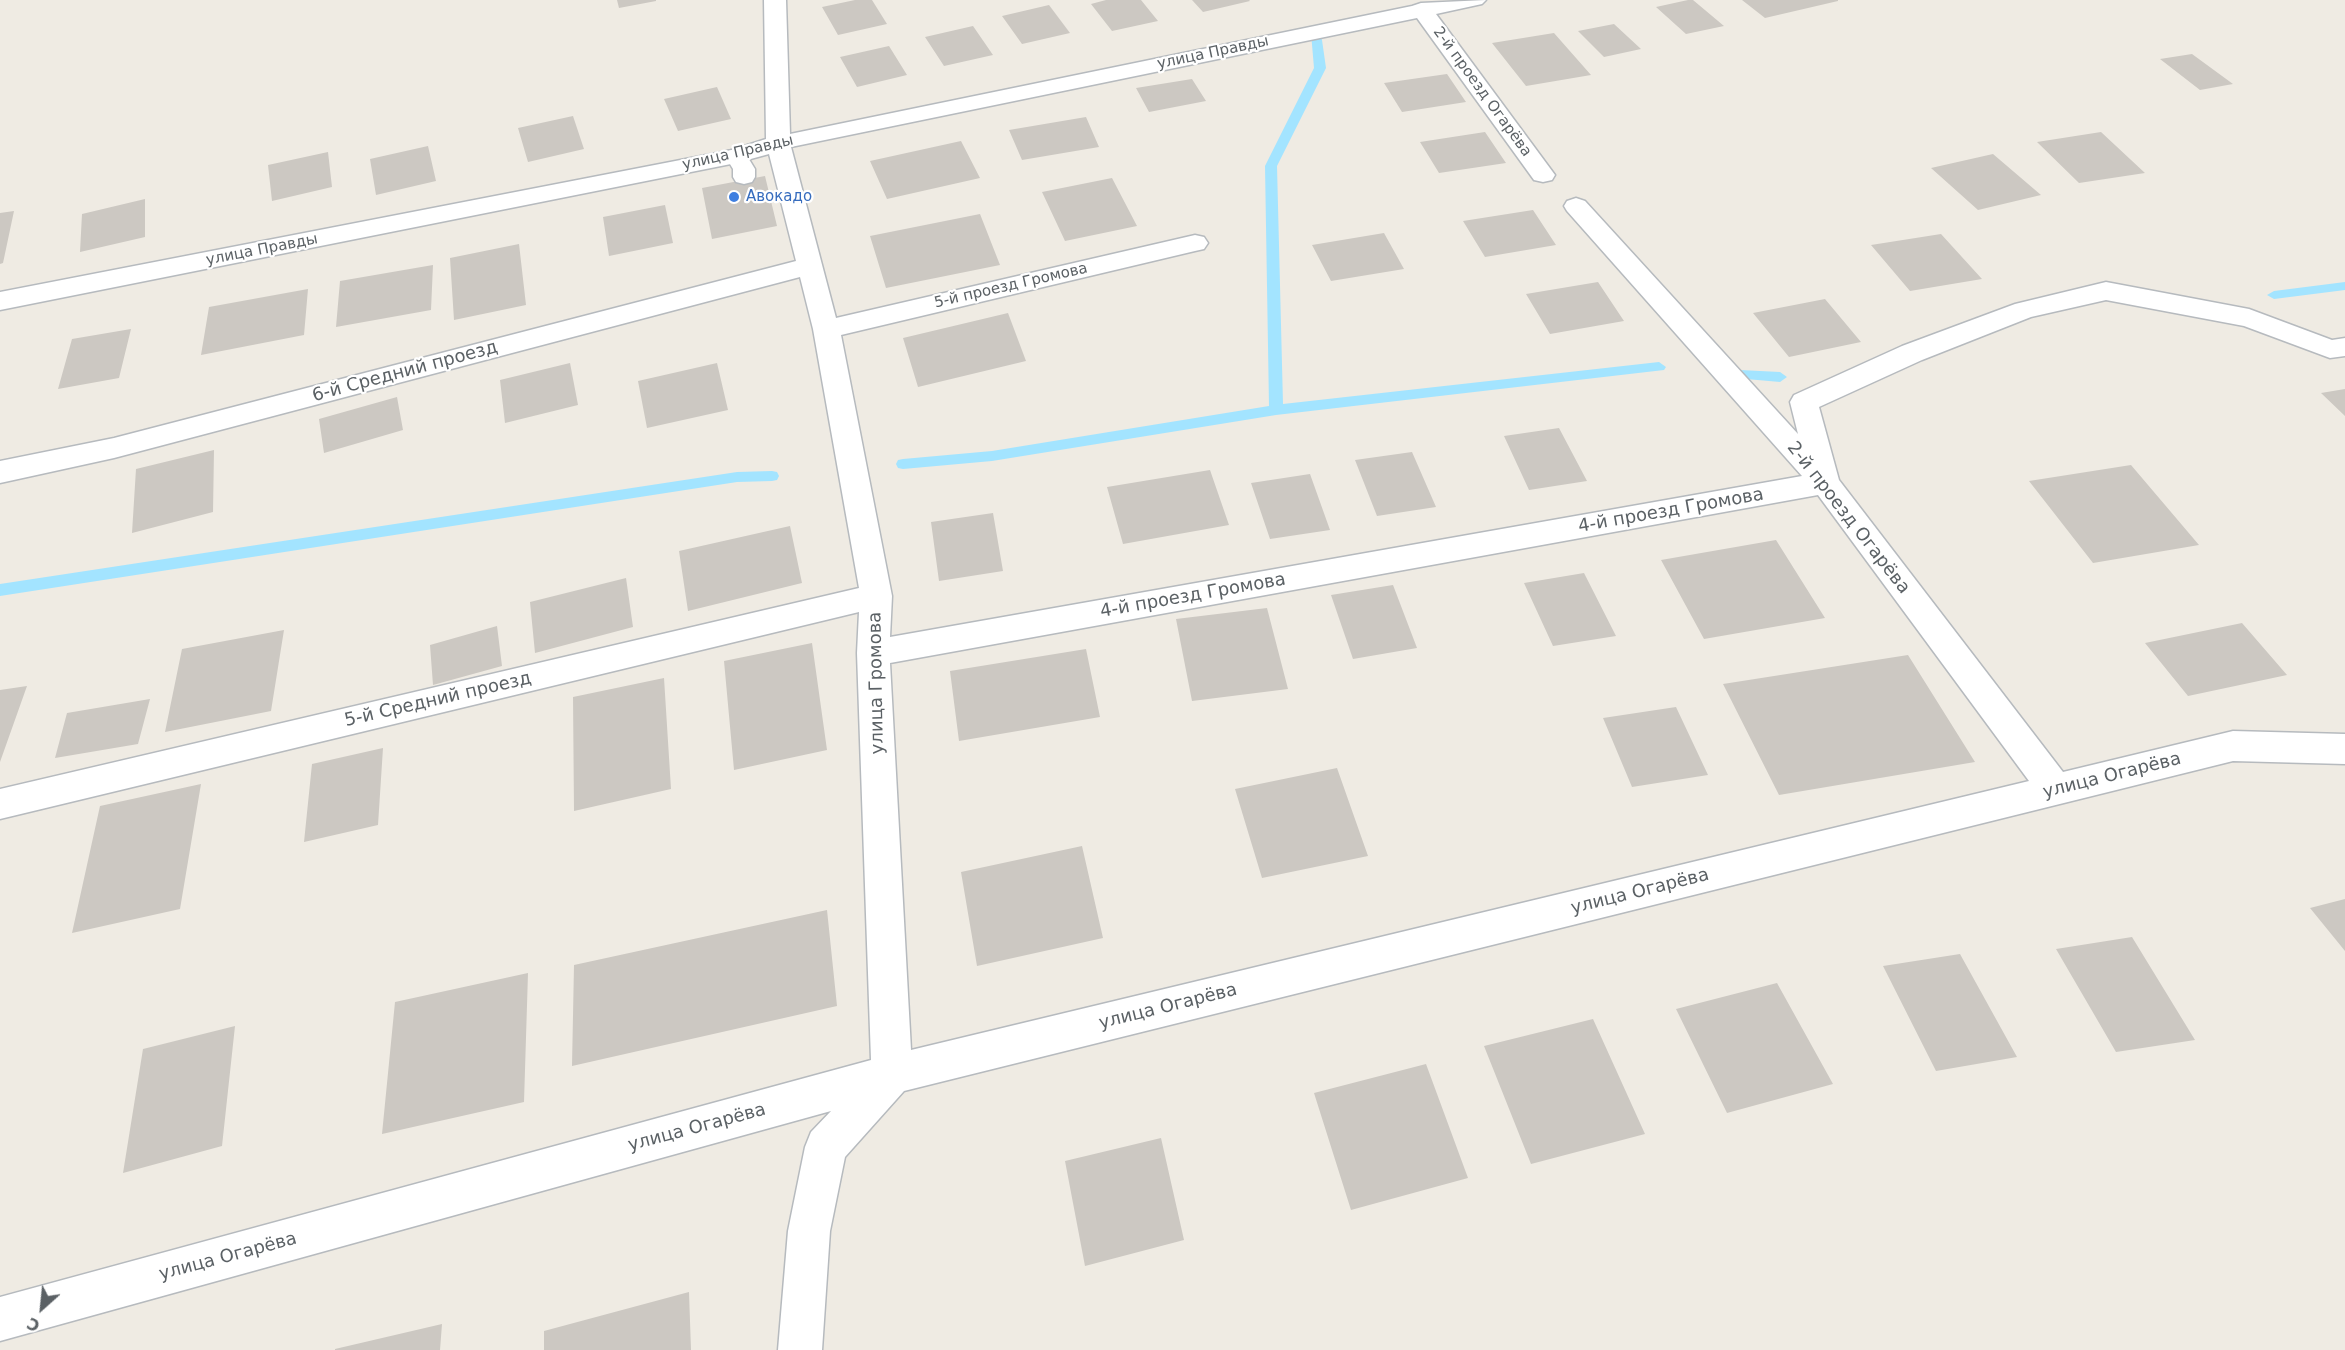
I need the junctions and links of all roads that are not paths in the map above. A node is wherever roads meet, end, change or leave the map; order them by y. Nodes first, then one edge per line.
1 (775, 0) edge
2 (1475, 0) edge
3 (1421, 9) junction
4 (778, 143) junction
5 (1543, 175) dead end
6 (1575, 206) dead end
7 (1195, 243) dead end
8 (810, 266) junction
9 (0, 302) edge
10 (826, 329) junction
11 (2345, 347) edge
12 (0, 472) edge
13 (1825, 483) junction
14 (876, 596) junction
15 (873, 653) junction
16 (2345, 749) edge
17 (2056, 790) junction
18 (0, 804) edge
19 (892, 1074) junction
20 (0, 1320) edge
21 (800, 1350) edge

1 - 4 street, улица Громова
2 - 3 street, улица Правды
3 - 4 street, улица Правды
3 - 5 street, 2-й проезд Огарёва
4 - 8 street, улица Громова
4 - 9 street, улица Правды
6 - 13 street, 2-й проезд Огарёва
7 - 10 street, 5-й проезд Громова
8 - 10 street, улица Громова
8 - 12 street, 6-й Средний проезд
10 - 14 street, улица Громова
11 - 13 street
13 - 15 street, 4-й проезд Громова
13 - 17 street, 2-й проезд Огарёва
14 - 15 street, улица Громова
14 - 18 street, 5-й Средний проезд
15 - 19 street, улица Громова
16 - 17 street, улица Огарёва
17 - 19 street, улица Огарёва
19 - 20 street, улица Огарёва
19 - 21 street

